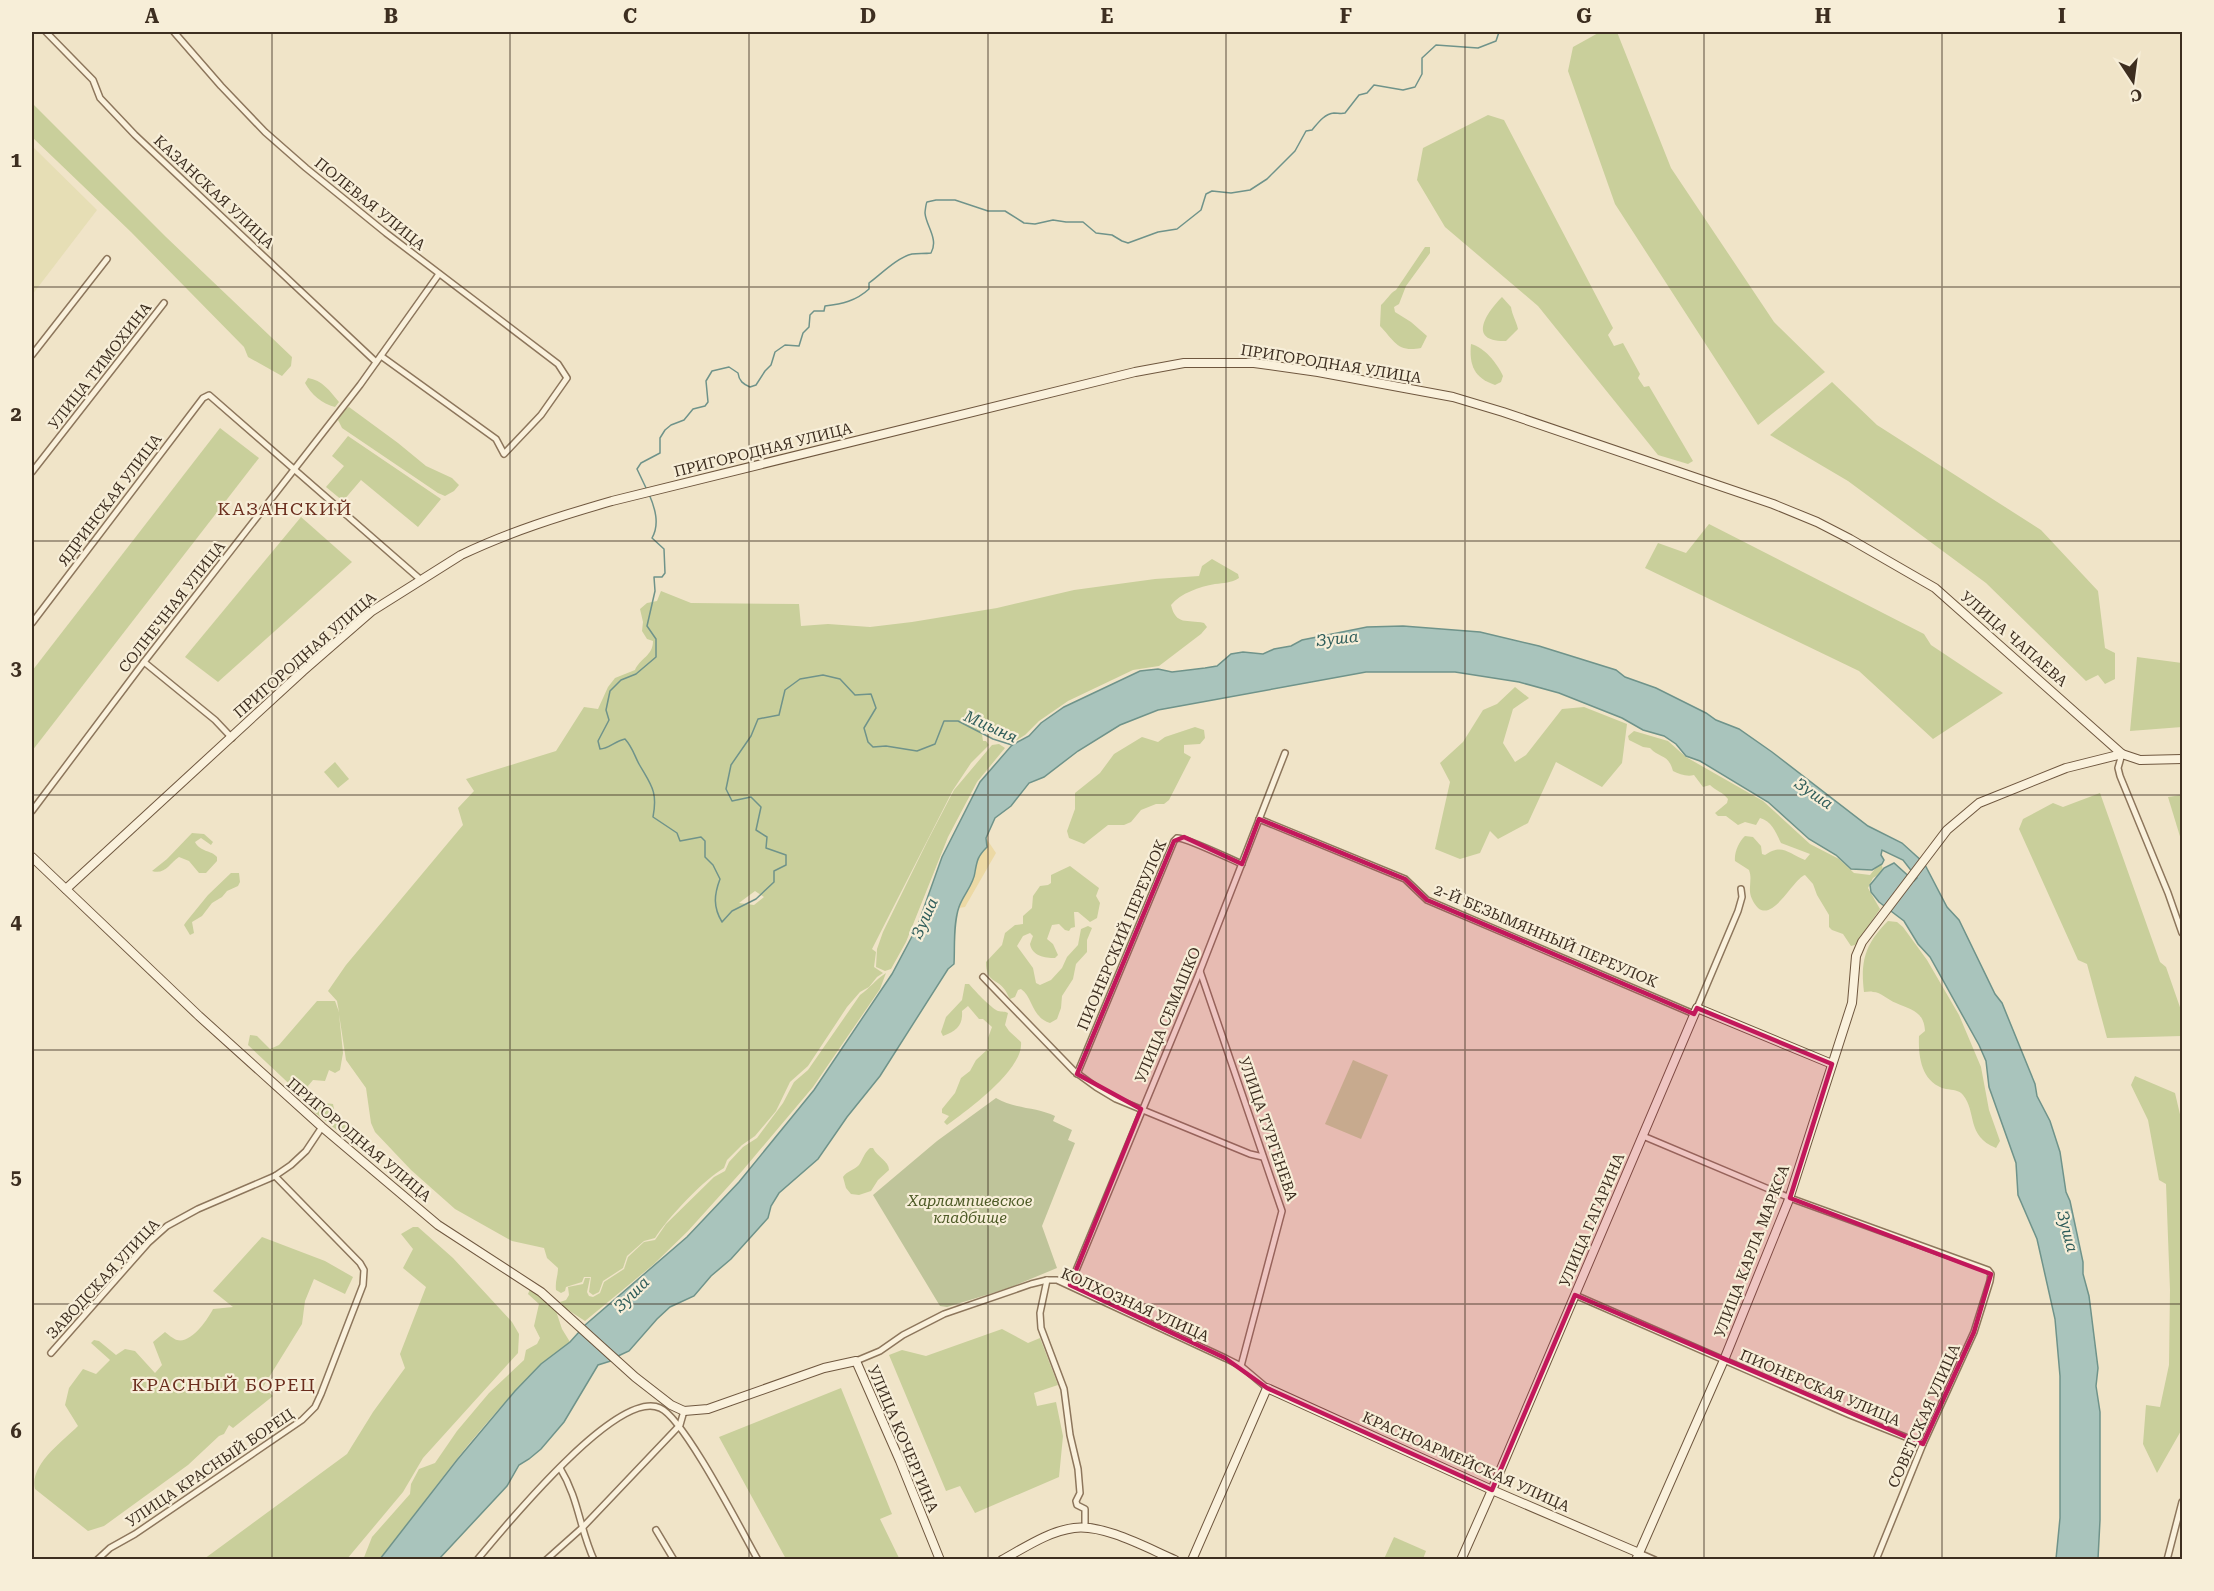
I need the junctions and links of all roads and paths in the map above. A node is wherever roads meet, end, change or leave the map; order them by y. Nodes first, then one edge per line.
1 (46, 32) edge
2 (174, 32) edge
3 (107, 259) dead end
4 (439, 274) junction
5 (164, 303) dead end
6 (32, 355) edge
7 (381, 356) junction
8 (376, 362) junction
9 (295, 468) junction
10 (32, 472) edge
11 (1703, 481) joint
12 (421, 580) junction
13 (32, 623) edge
14 (144, 662) junction
15 (232, 738) junction
16 (1285, 753) dead end
17 (2122, 754) junction
18 (2182, 759) edge
19 (32, 811) edge
20 (1259, 819) junction
21 (32, 857) edge
22 (1242, 864) junction
23 (66, 889) junction
24 (1741, 889) dead end
25 (2182, 933) edge
26 (1200, 971) junction
27 (982, 977) dead end
28 (1696, 1011) junction
29 (1832, 1064) junction
30 (1077, 1074) junction
31 (1141, 1109) junction
32 (322, 1127) junction
33 (1643, 1136) junction
34 (1263, 1157) junction
35 (275, 1176) junction
36 (1790, 1198) junction
37 (1047, 1280) junction
38 (1070, 1285) junction
39 (1575, 1295) junction
40 (51, 1353) dead end
41 (1724, 1360) junction
42 (856, 1361) junction
43 (1240, 1366) junction
44 (1267, 1388) junction
45 (684, 1412) junction
46 (680, 1425) junction
47 (1923, 1444) junction
48 (560, 1468) junction
49 (1492, 1490) junction
50 (2182, 1502) edge
51 (583, 1527) junction
52 (1085, 1527) junction
53 (656, 1530) dead end
54 (1637, 1556) edge
55 (97, 1560) edge
56 (477, 1560) edge
57 (546, 1560) edge
58 (594, 1560) edge
59 (674, 1560) edge
60 (758, 1560) edge
61 (939, 1560) edge
62 (1002, 1560) edge
63 (1175, 1560) edge
64 (1192, 1560) edge
65 (1461, 1560) edge
66 (1655, 1560) edge
67 (1876, 1560) edge
68 (2167, 1560) edge

1 - 8 street, КАЗАНСКАЯ УЛИЦА
2 - 4 street, ПОЛЕВАЯ УЛИЦА
3 - 6 street
4 - 7 street, СОЛНЕЧНАЯ УЛИЦА
4 - 7 street, ПОЛЕВАЯ УЛИЦА
5 - 10 street, УЛИЦА ТИМОХИНА
7 - 8 street, СОЛНЕЧНАЯ УЛИЦА
8 - 9 street, СОЛНЕЧНАЯ УЛИЦА
9 - 12 street
9 - 13 street, ЯДРИНСКАЯ УЛИЦА
9 - 14 street, СОЛНЕЧНАЯ УЛИЦА
11 - 12 main road, ПРИГОРОДНАЯ УЛИЦА
11 - 17 main road, УЛИЦА ЧАПАЕВА
12 - 15 main road, ПРИГОРОДНАЯ УЛИЦА
14 - 15 street
14 - 19 street, СОЛНЕЧНАЯ УЛИЦА
15 - 23 main road, ПРИГОРОДНАЯ УЛИЦА
16 - 20 street, УЛИЦА СЕМАШКО
17 - 18 main road
17 - 25 street
17 - 29 main road, УЛИЦА КАРЛА МАРКСА
20 - 22 street, УЛИЦА СЕМАШКО
20 - 28 street, 2-Й БЕЗЫМЯННЫЙ ПЕРЕУЛОК
21 - 23 main road
22 - 26 street, УЛИЦА СЕМАШКО
22 - 30 street, ПИОНЕРСКИЙ ПЕРЕУЛОК
23 - 32 main road, ПРИГОРОДНАЯ УЛИЦА
24 - 28 street, УЛИЦА ГАГАРИНА
26 - 31 street, УЛИЦА СЕМАШКО
26 - 34 street, УЛИЦА ТУРГЕНЕВА
27 - 30 street
28 - 29 main road, 2-Й БЕЗЫМЯННЫЙ ПЕРЕУЛОК
28 - 33 main road, УЛИЦА ГАГАРИНА
29 - 36 main road, УЛИЦА КАРЛА МАРКСА
30 - 31 street
31 - 34 street
31 - 38 street, УЛИЦА СЕМАШКО
32 - 35 street, ЗАВОДСКАЯ УЛИЦА
32 - 45 main road, ПРИГОРОДНАЯ УЛИЦА
33 - 36 street
33 - 39 main road, УЛИЦА ГАГАРИНА
34 - 43 street, УЛИЦА ТУРГЕНЕВА
35 - 40 street, ЗАВОДСКАЯ УЛИЦА
35 - 55 street, УЛИЦА КРАСНЫЙ БОРЕЦ
36 - 41 main road, УЛИЦА КАРЛА МАРКСА
36 - 47 street, СОВЕТСКАЯ УЛИЦА
37 - 38 street, КОЛХОЗНАЯ УЛИЦА
37 - 42 street, КОЛХОЗНАЯ УЛИЦА
37 - 52 street
38 - 43 street, КОЛХОЗНАЯ УЛИЦА
39 - 41 street, ПИОНЕРСКАЯ УЛИЦА
39 - 49 main road, УЛИЦА ГАГАРИНА
41 - 47 street, ПИОНЕРСКАЯ УЛИЦА
41 - 54 main road, УЛИЦА КАРЛА МАРКСА
42 - 45 main road, УЛИЦА КОЧЕРГИНА
42 - 61 main road, УЛИЦА КОЧЕРГИНА
43 - 44 street, КОЛХОЗНАЯ УЛИЦА
44 - 49 main road, КРАСНОАРМЕЙСКАЯ УЛИЦА
44 - 64 main road
45 - 46 street
46 - 48 street
46 - 51 street
46 - 60 street
47 - 67 street, СОВЕТСКАЯ УЛИЦА
48 - 51 street
48 - 56 street
49 - 54 main road, КРАСНОАРМЕЙСКАЯ УЛИЦА
49 - 65 main road, УЛИЦА ГАГАРИНА
50 - 68 street
51 - 57 street
51 - 58 street
52 - 62 main road
52 - 63 main road
53 - 59 street
54 - 66 street, КРАСНОАРМЕЙСКАЯ УЛИЦА

